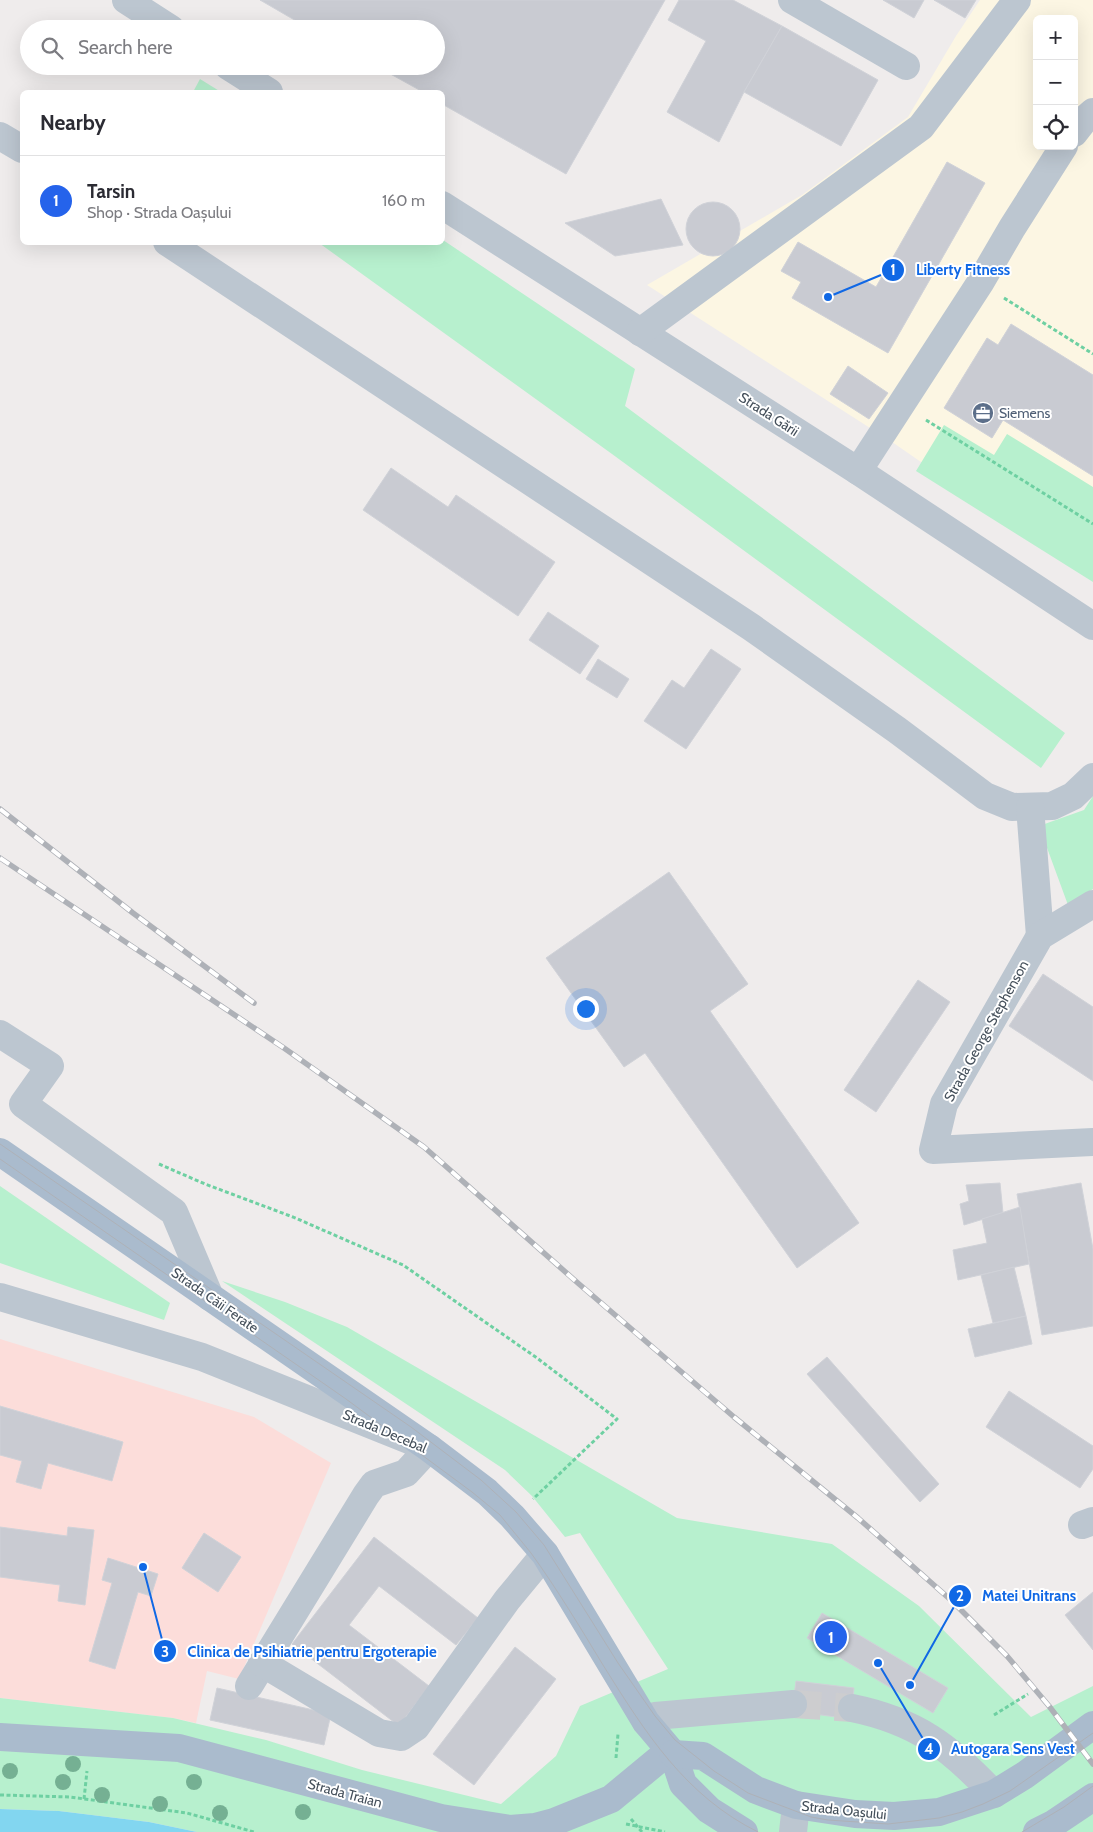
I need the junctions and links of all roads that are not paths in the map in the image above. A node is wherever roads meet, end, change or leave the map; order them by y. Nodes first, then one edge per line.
1 (126, 0) edge
2 (792, 0) edge
3 (1017, 0) edge
4 (156, 20) edge
5 (906, 66) dead end
6 (242, 75) edge
7 (266, 90) edge
8 (1093, 112) edge
9 (1078, 128) edge
10 (0, 136) edge
11 (20, 148) edge
12 (1061, 150) edge
13 (445, 207) edge
14 (172, 245) edge
15 (640, 332) junction
16 (858, 471) junction
17 (1093, 626) edge
18 (1093, 777) edge
19 (1030, 807) junction
20 (1093, 904) edge
21 (1040, 936) junction
22 (0, 1034) edge
23 (1093, 1142) edge
24 (0, 1152) edge
25 (0, 1297) edge
26 (210, 1297) junction
27 (429, 1448) junction
28 (545, 1554) junction
29 (793, 1704) tunnel mouth
30 (852, 1708) tunnel mouth
31 (646, 1722) junction
32 (1093, 1725) edge
33 (0, 1737) edge
34 (671, 1753) junction
35 (994, 1794) junction
36 (1093, 1797) edge
37 (796, 1805) junction
38 (744, 1832) edge
39 (793, 1832) edge
40 (1037, 1832) edge

1 - 4 street
2 - 5 street
3 - 15 street
6 - 7 street
8 - 9 street
10 - 11 street
12 - 16 street
13 - 15 street, Strada Gării
14 - 19 street
15 - 16 street, Strada Gării
16 - 17 street, Strada Gării
18 - 19 street
19 - 21 street
20 - 21 street, Strada George Stephenson
21 - 23 street, Strada George Stephenson
22 - 26 street
24 - 26 main road, Strada Căii Ferate
25 - 27 street, Strada Decebal
26 - 27 main road, Strada Căii Ferate
27 - 28 main road, Strada Decebal
27 - 28 street
28 - 31 main road, Strada Decebal
29 - 31 street
30 - 35 street
31 - 34 main road, Strada Decebal
32 - 35 main road, Strada Oașului
33 - 34 main road, Strada Traian
34 - 37 main road, Strada Oașului
34 - 38 main road
35 - 37 main road, Strada Oașului
36 - 40 main road
37 - 39 street

